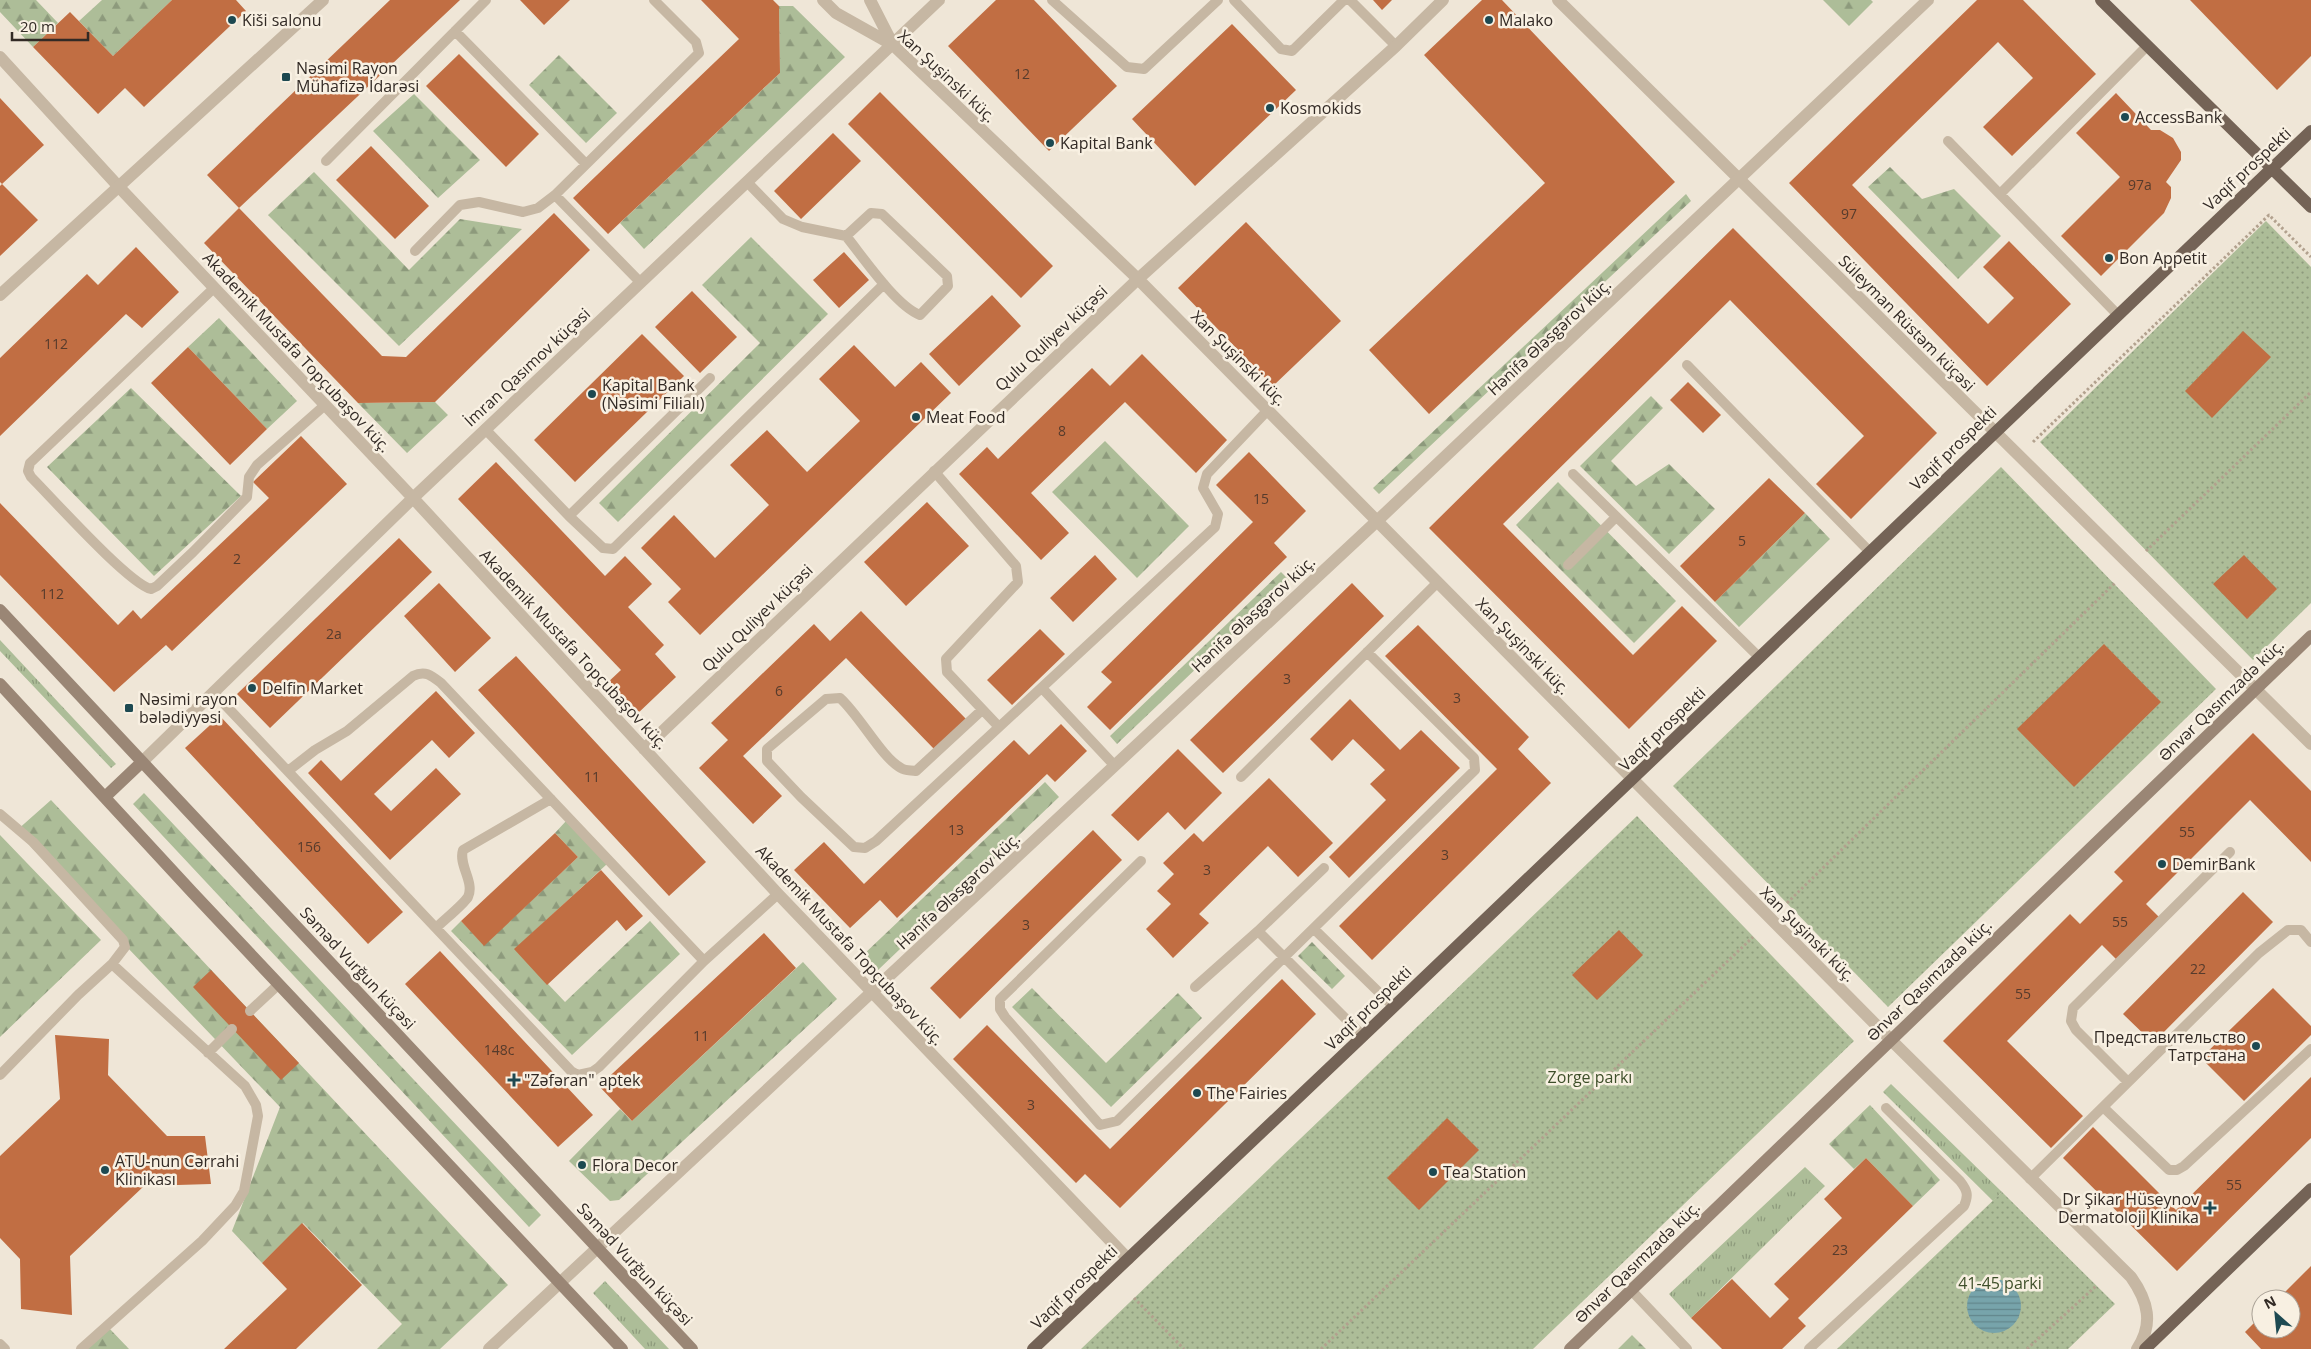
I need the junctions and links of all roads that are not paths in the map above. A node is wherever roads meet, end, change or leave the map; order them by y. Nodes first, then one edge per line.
1 (323, 0) edge
2 (486, 0) edge
3 (654, 0) edge
4 (823, 0) edge
5 (870, 0) edge
6 (939, 0) edge
7 (1052, 0) edge
8 (1218, 0) edge
9 (1234, 0) edge
10 (1344, 0) edge
11 (1350, 0) edge
12 (1443, 0) edge
13 (1558, 0) edge
14 (1928, 0) edge
15 (2101, 0) edge
16 (455, 31) junction
17 (893, 44) junction
18 (1396, 46) junction
19 (2147, 46) junction
20 (0, 57) edge
21 (2311, 131) edge
22 (1948, 141) dead end
23 (326, 161) dead end
24 (586, 164) junction
25 (2272, 167) junction
26 (1740, 179) junction
27 (747, 182) junction
28 (118, 187) junction
29 (2000, 194) junction
30 (555, 195) junction
31 (2311, 207) edge
32 (846, 236) junction
33 (415, 251) dead end
34 (1138, 279) junction
35 (640, 282) junction
36 (884, 284) junction
37 (214, 288) junction
38 (0, 295) edge
39 (2118, 314) junction
40 (1687, 365) dead end
41 (710, 378) dead end
42 (325, 405) junction
43 (1267, 411) junction
44 (485, 429) junction
45 (1994, 432) junction
46 (934, 471) junction
47 (1573, 474) dead end
48 (413, 498) junction
49 (569, 516) junction
50 (1616, 517) junction
51 (1377, 521) junction
52 (1869, 551) junction
53 (1568, 565) dead end
54 (1438, 582) junction
55 (0, 610) edge
56 (2311, 636) edge
57 (1367, 652) junction
58 (1760, 658) junction
59 (0, 684) edge
60 (1042, 688) junction
61 (2256, 689) junction
62 (213, 692) junction
63 (982, 710) junction
64 (999, 727) junction
65 (2311, 744) edge
66 (644, 749) junction
67 (142, 762) junction
68 (1114, 766) junction
69 (288, 771) junction
70 (1241, 777) dead end
71 (1632, 780) junction
72 (105, 797) junction
73 (551, 799) junction
74 (0, 814) edge
75 (2230, 852) dead end
76 (1141, 861) dead end
77 (1324, 868) dead end
78 (778, 894) junction
79 (436, 928) junction
80 (1314, 929) junction
81 (1258, 931) junction
82 (2311, 942) edge
83 (1285, 957) junction
84 (704, 961) junction
85 (112, 964) junction
86 (279, 984) junction
87 (1195, 986) dead end
88 (872, 993) junction
89 (1393, 1006) junction
90 (250, 1011) dead end
91 (232, 1029) dead end
92 (1363, 1036) junction
93 (1891, 1040) junction
94 (2311, 1050) edge
95 (208, 1053) junction
96 (0, 1074) edge
97 (2128, 1082) junction
98 (2103, 1107) junction
99 (1886, 1108) dead end
100 (2030, 1179) junction
101 (2311, 1189) edge
102 (598, 1248) junction
103 (1128, 1259) junction
104 (560, 1283) junction
105 (1631, 1290) junction
106 (0, 1344) edge
107 (5, 1349) edge
108 (80, 1349) edge
109 (489, 1349) edge
110 (622, 1349) edge
111 (692, 1349) edge
112 (1033, 1349) edge
113 (1570, 1349) edge
114 (1687, 1349) edge
115 (1808, 1349) edge
116 (2137, 1349) edge
117 (2145, 1349) edge

1 - 28 street
2 - 16 lane
3 - 24 lane
4 - 17 street, Xan Şuşinski küç.
5 - 17 street
6 - 17 street, İmran Qasımov küçəsi
7 - 8 lane
9 - 10 lane
11 - 18 lane
12 - 18 street, Qulu Quliyev küçəsi
13 - 26 street, Süleyman Rüstəm küçəsi
14 - 26 street, Hənifə Ələsgərov küç.
15 - 19 main road
16 - 23 lane
16 - 24 lane
17 - 27 street, İmran Qasımov küçəsi
17 - 34 street, Xan Şuşinski küç.
18 - 34 street, Qulu Quliyev küçəsi
19 - 25 main road
19 - 29 lane
20 - 28 street, Akademik Mustafa Topçubaşov küç.
21 - 25 main road, Vaqif prospekti
22 - 29 lane
24 - 30 lane
25 - 31 main road
25 - 39 main road, Vaqif prospekti
26 - 45 street, Süleyman Rüstəm küçəsi
26 - 51 street, Hənifə Ələsgərov küç.
27 - 32 lane
27 - 35 street, İmran Qasımov küçəsi
28 - 37 street, Akademik Mustafa Topçubaşov küç.
28 - 38 street
29 - 39 lane
30 - 33 lane
30 - 35 lane
32 - 36 lane
32 - 36 lane
34 - 43 street, Xan Şuşinski küç.
34 - 46 street, Qulu Quliyev küçəsi
35 - 44 street, İmran Qasımov küçəsi
36 - 49 lane
37 - 42 street, Akademik Mustafa Topçubaşov küç.
37 - 42 lane
39 - 45 main road, Vaqif prospekti
40 - 52 lane
41 - 49 lane
42 - 48 street, Akademik Mustafa Topçubaşov küç.
43 - 51 street, Xan Şuşinski küç.
43 - 60 lane
44 - 48 street, İmran Qasımov küçəsi
44 - 49 lane
45 - 52 main road, Vaqif prospekti
45 - 61 street, Süleyman Rüstəm küçəsi
46 - 63 lane
46 - 66 street, Qulu Quliyev küçəsi
47 - 50 lane
48 - 62 street, İmran Qasımov küçəsi
48 - 66 street, Akademik Mustafa Topçubaşov küç.
50 - 53 lane
50 - 58 lane
51 - 54 street, Xan Şuşinski küç.
51 - 68 street, Hənifə Ələsgərov küç.
52 - 58 main road, Vaqif prospekti
54 - 57 lane
54 - 71 street, Xan Şuşinski küç.
55 - 67 main road, Səməd Vurğun küçəsi
56 - 61 main road, Ənvər Qasımzadə küç.
57 - 70 lane
57 - 80 lane
58 - 71 main road, Vaqif prospekti
59 - 72 main road
60 - 64 lane
60 - 68 lane
61 - 65 street, Süleyman Rüstəm küçəsi
61 - 93 main road, Ənvər Qasımzadə küç.
62 - 67 street, İmran Qasımov küçəsi
62 - 69 lane
63 - 64 lane
63 - 64 lane
66 - 78 street, Akademik Mustafa Topçubaşov küç.
67 - 72 main road
67 - 102 main road, Səməd Vurğun küçəsi
68 - 88 street, Hənifə Ələsgərov küç.
69 - 73 lane
69 - 79 lane
71 - 89 main road, Vaqif prospekti
71 - 93 street, Xan Şuşinski küç.
72 - 86 main road
73 - 79 lane
73 - 84 lane
74 - 85 lane
75 - 97 lane
76 - 83 lane
77 - 81 lane
78 - 84 lane
78 - 88 street, Akademik Mustafa Topçubaşov küç.
79 - 84 lane
80 - 83 lane
80 - 89 lane
81 - 83 lane
81 - 87 lane
82 - 97 lane
83 - 92 lane
85 - 95 lane
85 - 96 lane
86 - 90 lane
86 - 104 main road
88 - 102 street, Hənifə Ələsgərov küç.
88 - 103 street, Akademik Mustafa Topçubaşov küç.
89 - 92 main road, Vaqif prospekti
91 - 95 lane
92 - 103 main road, Vaqif prospekti
93 - 100 street, Xan Şuşinski küç.
93 - 105 main road, Ənvər Qasımzadə küç.
94 - 98 lane
95 - 108 lane
97 - 98 lane
98 - 100 lane
99 - 115 lane
100 - 116 street, Xan Şuşinski küç.
101 - 117 main road
102 - 104 street, Hənifə Ələsgərov küç.
102 - 111 main road, Səməd Vurğun küçəsi
103 - 112 main road, Vaqif prospekti
104 - 109 street
104 - 110 main road
105 - 113 main road, Ənvər Qasımzadə küç.
105 - 114 lane
106 - 107 lane

